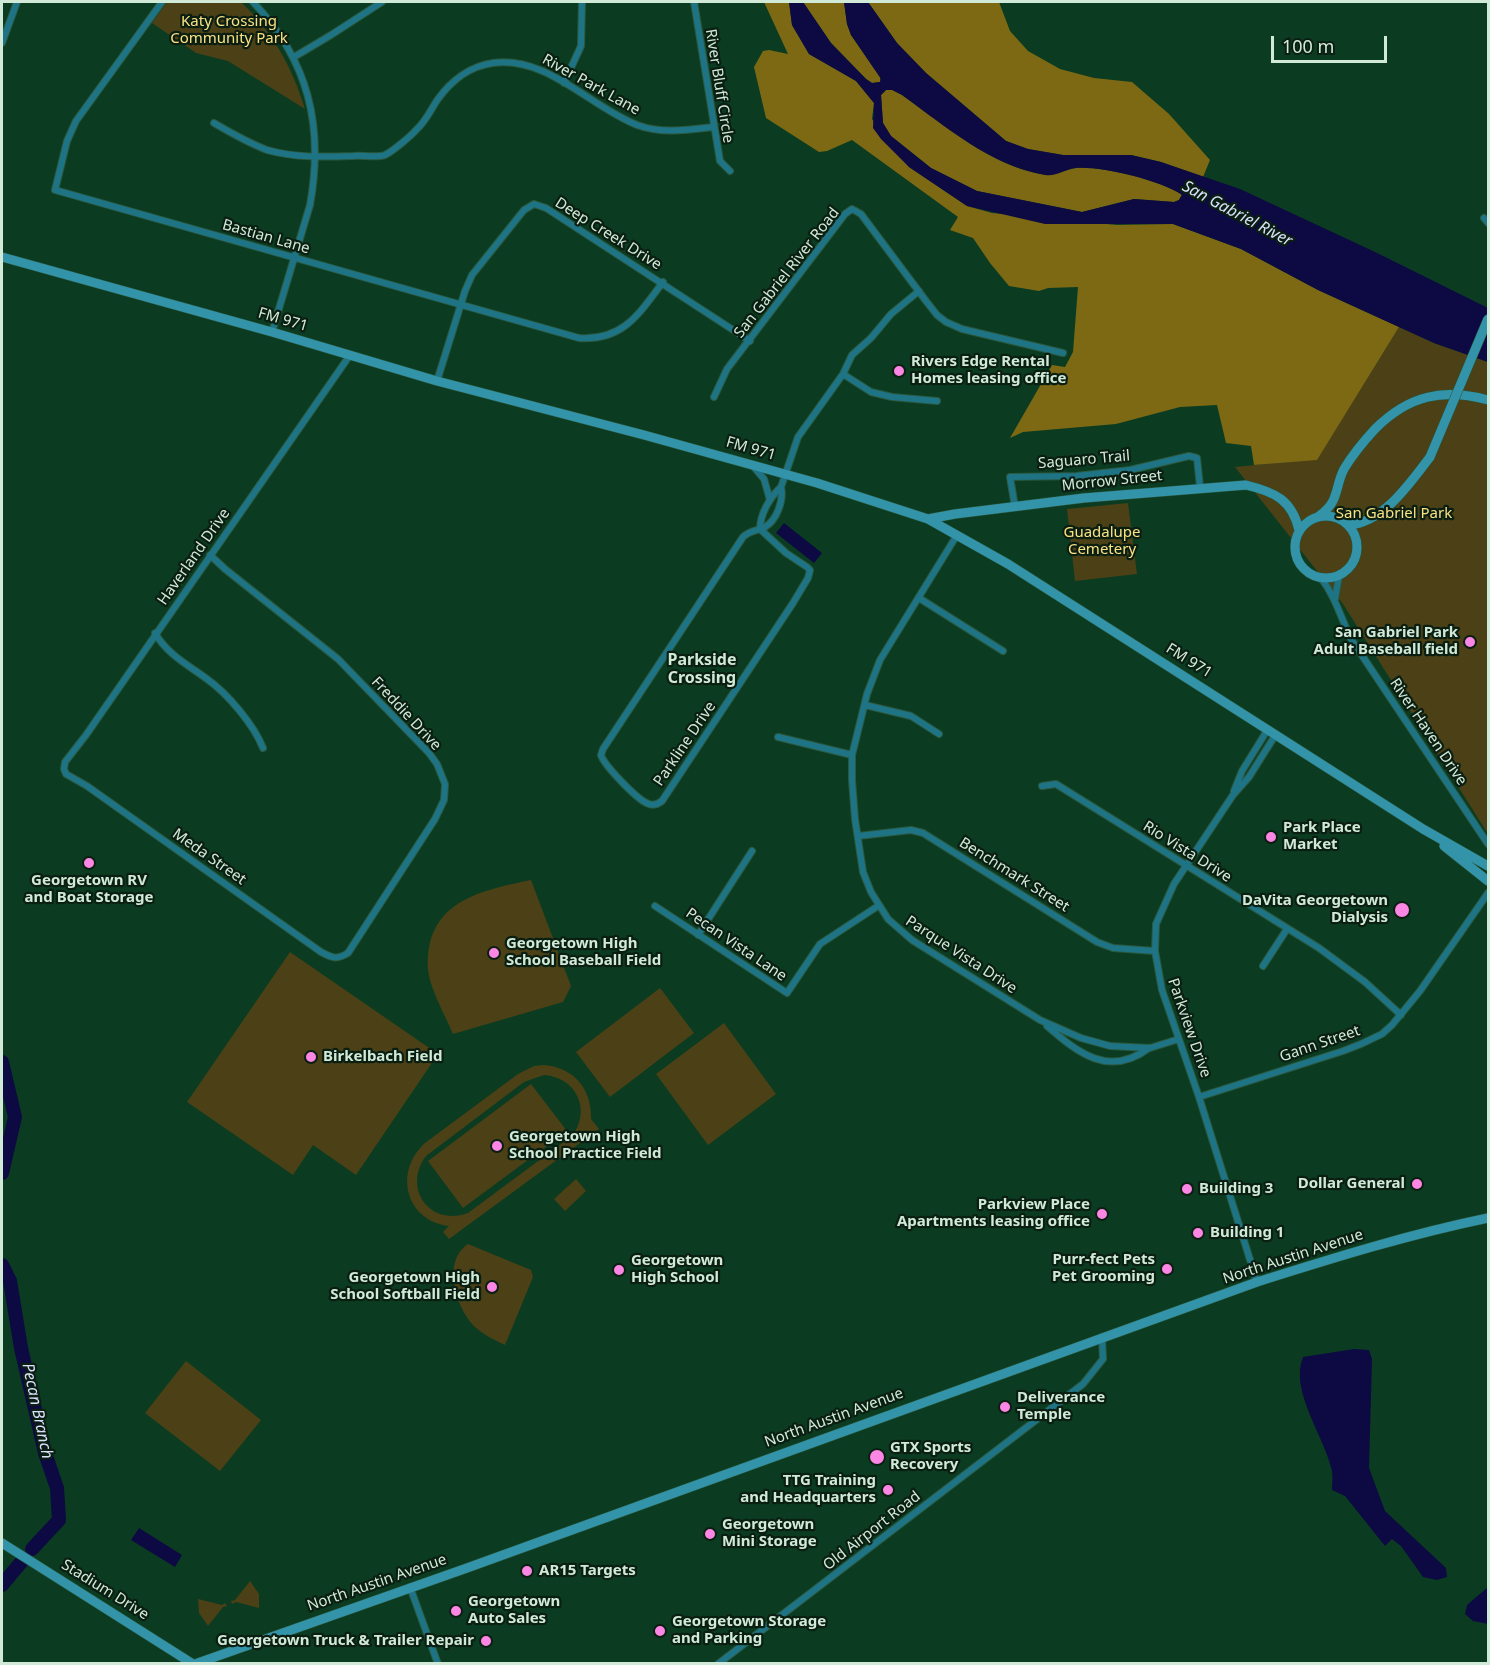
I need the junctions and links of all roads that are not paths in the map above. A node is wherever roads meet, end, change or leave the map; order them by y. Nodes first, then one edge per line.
1 (17, 2) edge
2 (162, 2) edge
3 (253, 2) edge
4 (382, 2) edge
5 (582, 2) edge
6 (694, 2) edge
7 (2, 43) edge
8 (294, 57) junction
9 (564, 83) junction
10 (214, 123) dead end
11 (713, 127) junction
12 (315, 156) junction
13 (730, 171) dead end
14 (2, 257) edge
15 (294, 258) junction
16 (663, 282) junction
17 (919, 291) junction
18 (461, 305) junction
19 (1488, 319) edge
20 (272, 332) junction
21 (750, 340) junction
22 (1063, 353) dead end
23 (350, 355) junction
24 (843, 374) junction
25 (437, 381) junction
26 (714, 397) dead end
27 (1488, 400) edge
28 (937, 401) dead end
29 (753, 465) junction
30 (786, 474) junction
31 (781, 487) junction
32 (1200, 487) junction
33 (770, 500) junction
34 (1333, 504) junction
35 (1015, 507) junction
36 (1292, 510) junction
37 (1317, 517) junction
38 (928, 519) junction
39 (1340, 519) junction
40 (1364, 522) junction
41 (1349, 525) junction
42 (760, 529) junction
43 (1299, 531) junction
44 (957, 535) junction
45 (1357, 539) junction
46 (210, 555) junction
47 (1339, 576) junction
48 (1322, 578) junction
49 (919, 598) junction
50 (1335, 599) junction
51 (155, 633) junction
52 (1003, 651) dead end
53 (865, 705) junction
54 (1272, 731) junction
55 (939, 734) dead end
56 (778, 737) dead end
57 (263, 748) dead end
58 (852, 755) junction
59 (66, 774) joint
60 (1042, 786) dead end
61 (1233, 795) junction
62 (1423, 829) junction
63 (858, 836) junction
64 (1488, 844) edge
65 (752, 851) dead end
66 (1186, 866) junction
67 (1488, 867) edge
68 (1488, 881) edge
69 (1488, 893) edge
70 (655, 906) dead end
71 (878, 906) junction
72 (1287, 929) junction
73 (698, 935) junction
74 (1155, 951) junction
75 (338, 958) joint
76 (1263, 966) dead end
77 (1401, 1015) junction
78 (1040, 1020) junction
79 (1179, 1039) junction
80 (1150, 1048) junction
81 (1199, 1097) junction
82 (1488, 1218) edge
83 (1257, 1282) junction
84 (1102, 1337) junction
85 (2, 1543) edge
86 (410, 1587) junction
87 (194, 1664) edge
88 (438, 1664) edge
89 (718, 1664) edge

1 - 7 street
2 - 15 street, Bastian Lane
3 - 8 street
4 - 8 street
5 - 9 street
6 - 11 street, River Bluff Circle
8 - 12 street
9 - 11 street, River Park Lane
9 - 12 street, River Park Lane
10 - 12 street, River Park Lane
11 - 13 street, River Bluff Circle
12 - 15 street
14 - 20 main road, FM 971 / FM 971
15 - 18 street, Bastian Lane
15 - 20 street
16 - 18 street, Bastian Lane
16 - 18 street, Deep Creek Drive
16 - 21 street, Deep Creek Drive
17 - 21 street, San Gabriel River Road
17 - 22 street, San Gabriel River Road
17 - 24 street, Parkline Drive
18 - 25 street, Deep Creek Drive
19 - 40 main road, bridge
20 - 23 main road, FM 971 / FM 971
21 - 26 street, San Gabriel River Road
23 - 25 main road, FM 971 / FM 971
23 - 46 street, Haverland Drive
24 - 28 street
24 - 30 street, Parkline Drive
25 - 29 main road, FM 971 / FM 971
27 - 34 main road
29 - 30 main road, FM 971 / FM 971
29 - 33 street
30 - 31 street, Parkline Drive
30 - 38 main road, FM 971 / FM 971
31 - 33 street, Parkline Drive
31 - 42 street, Parkline Drive
32 - 35 main road, Morrow Street
32 - 35 street, Saguaro Trail
32 - 36 main road, Morrow Street
33 - 42 street, Parkline Drive
34 - 37 main road
34 - 39 main road
35 - 38 main road, Morrow Street
36 - 37 main road, Morrow Street
36 - 43 main road
37 - 39 main road
37 - 43 main road
38 - 44 main road, FM 971 / FM 971
39 - 41 main road
40 - 41 main road
40 - 45 main road
41 - 45 main road
42 - 42 street, Parkline Drive
43 - 48 main road
44 - 49 street, Parque Vista Drive
44 - 54 main road, FM 971 / FM 971
45 - 47 main road
46 - 51 street, Haverland Drive
46 - 75 street, Freddie Drive
47 - 48 main road
47 - 50 street, River Haven Drive
48 - 50 street, River Haven Drive
49 - 52 street
49 - 53 street, Parque Vista Drive
50 - 64 street, River Haven Drive
51 - 57 street
51 - 59 street, Haverland Drive
53 - 55 street
53 - 58 street, Parque Vista Drive
54 - 61 street, Parkview Drive
54 - 61 street, Parkview Drive
54 - 62 main road, FM 971 / FM 971
56 - 58 street
58 - 63 street, Parque Vista Drive
59 - 75 street, Meda Street
60 - 66 street, Rio Vista Drive
61 - 66 street, Parkview Drive
62 - 67 main road, FM 971 / FM 971
62 - 68 main road, FM 971 / FM 971
63 - 71 street, Parque Vista Drive
63 - 74 street, Benchmark Street
65 - 73 street
66 - 72 street, Rio Vista Drive
66 - 74 street, Parkview Drive
69 - 77 street, Gann Street
70 - 73 street, Pecan Vista Lane
71 - 73 street, Pecan Vista Lane
71 - 78 street, Parque Vista Drive
72 - 76 street
72 - 77 street, Rio Vista Drive
74 - 79 street, Parkview Drive
77 - 81 street, Gann Street
78 - 80 street, Parque Vista Drive
78 - 80 street, Parque Vista Drive
79 - 80 street, Parque Vista Drive
79 - 81 street, Parkview Drive
81 - 83 street, Parkview Drive
82 - 83 main road, North Austin Avenue
83 - 84 main road, North Austin Avenue
84 - 86 main road, North Austin Avenue
84 - 89 street, Old Airport Road
85 - 87 main road, Stadium Drive
86 - 87 main road, North Austin Avenue
86 - 88 street

